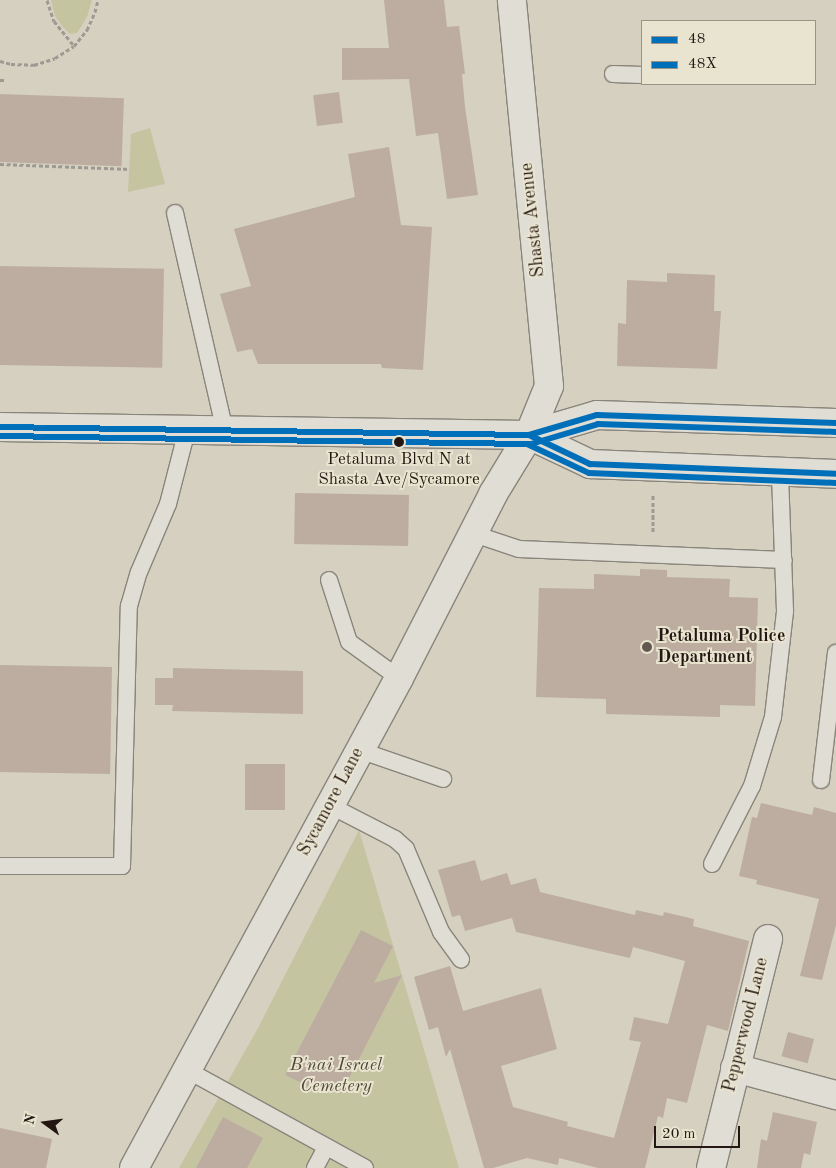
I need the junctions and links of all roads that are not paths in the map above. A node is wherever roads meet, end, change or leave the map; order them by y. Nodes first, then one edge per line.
1 (512, 0) edge
2 (613, 74) dead end
3 (641, 75) edge
4 (175, 213) dead end
5 (836, 423) edge
6 (0, 427) edge
7 (188, 430) junction
8 (225, 430) junction
9 (529, 436) junction
10 (780, 472) junction
11 (836, 474) edge
12 (474, 534) junction
13 (784, 560) junction
14 (328, 580) dead end
15 (836, 653) edge
16 (398, 678) junction
17 (359, 750) junction
18 (444, 780) dead end
19 (821, 780) dead end
20 (330, 805) junction
21 (712, 864) dead end
22 (0, 866) edge
23 (768, 939) dead end
24 (462, 960) dead end
25 (735, 1068) junction
26 (187, 1070) junction
27 (836, 1095) edge
28 (326, 1147) junction
29 (134, 1168) edge
30 (315, 1168) edge
31 (365, 1168) edge
32 (711, 1168) edge

1 - 9 street, Shasta Avenue
2 - 3 lane
4 - 8 lane
5 - 9 street
6 - 7 street
7 - 8 street
7 - 22 lane
8 - 9 street
9 - 10 street
9 - 12 street, Sycamore Lane
10 - 11 street
10 - 13 lane
12 - 13 lane
12 - 16 street, Sycamore Lane
13 - 21 lane
14 - 16 lane
15 - 19 lane
16 - 17 street, Sycamore Lane
17 - 18 lane
17 - 20 street, Sycamore Lane
20 - 24 lane
20 - 26 street, Sycamore Lane
23 - 25 street, Pepperwood Lane
25 - 27 street
25 - 32 street, Pepperwood Lane
26 - 28 lane
26 - 29 street, Sycamore Lane
28 - 30 lane
28 - 31 lane

